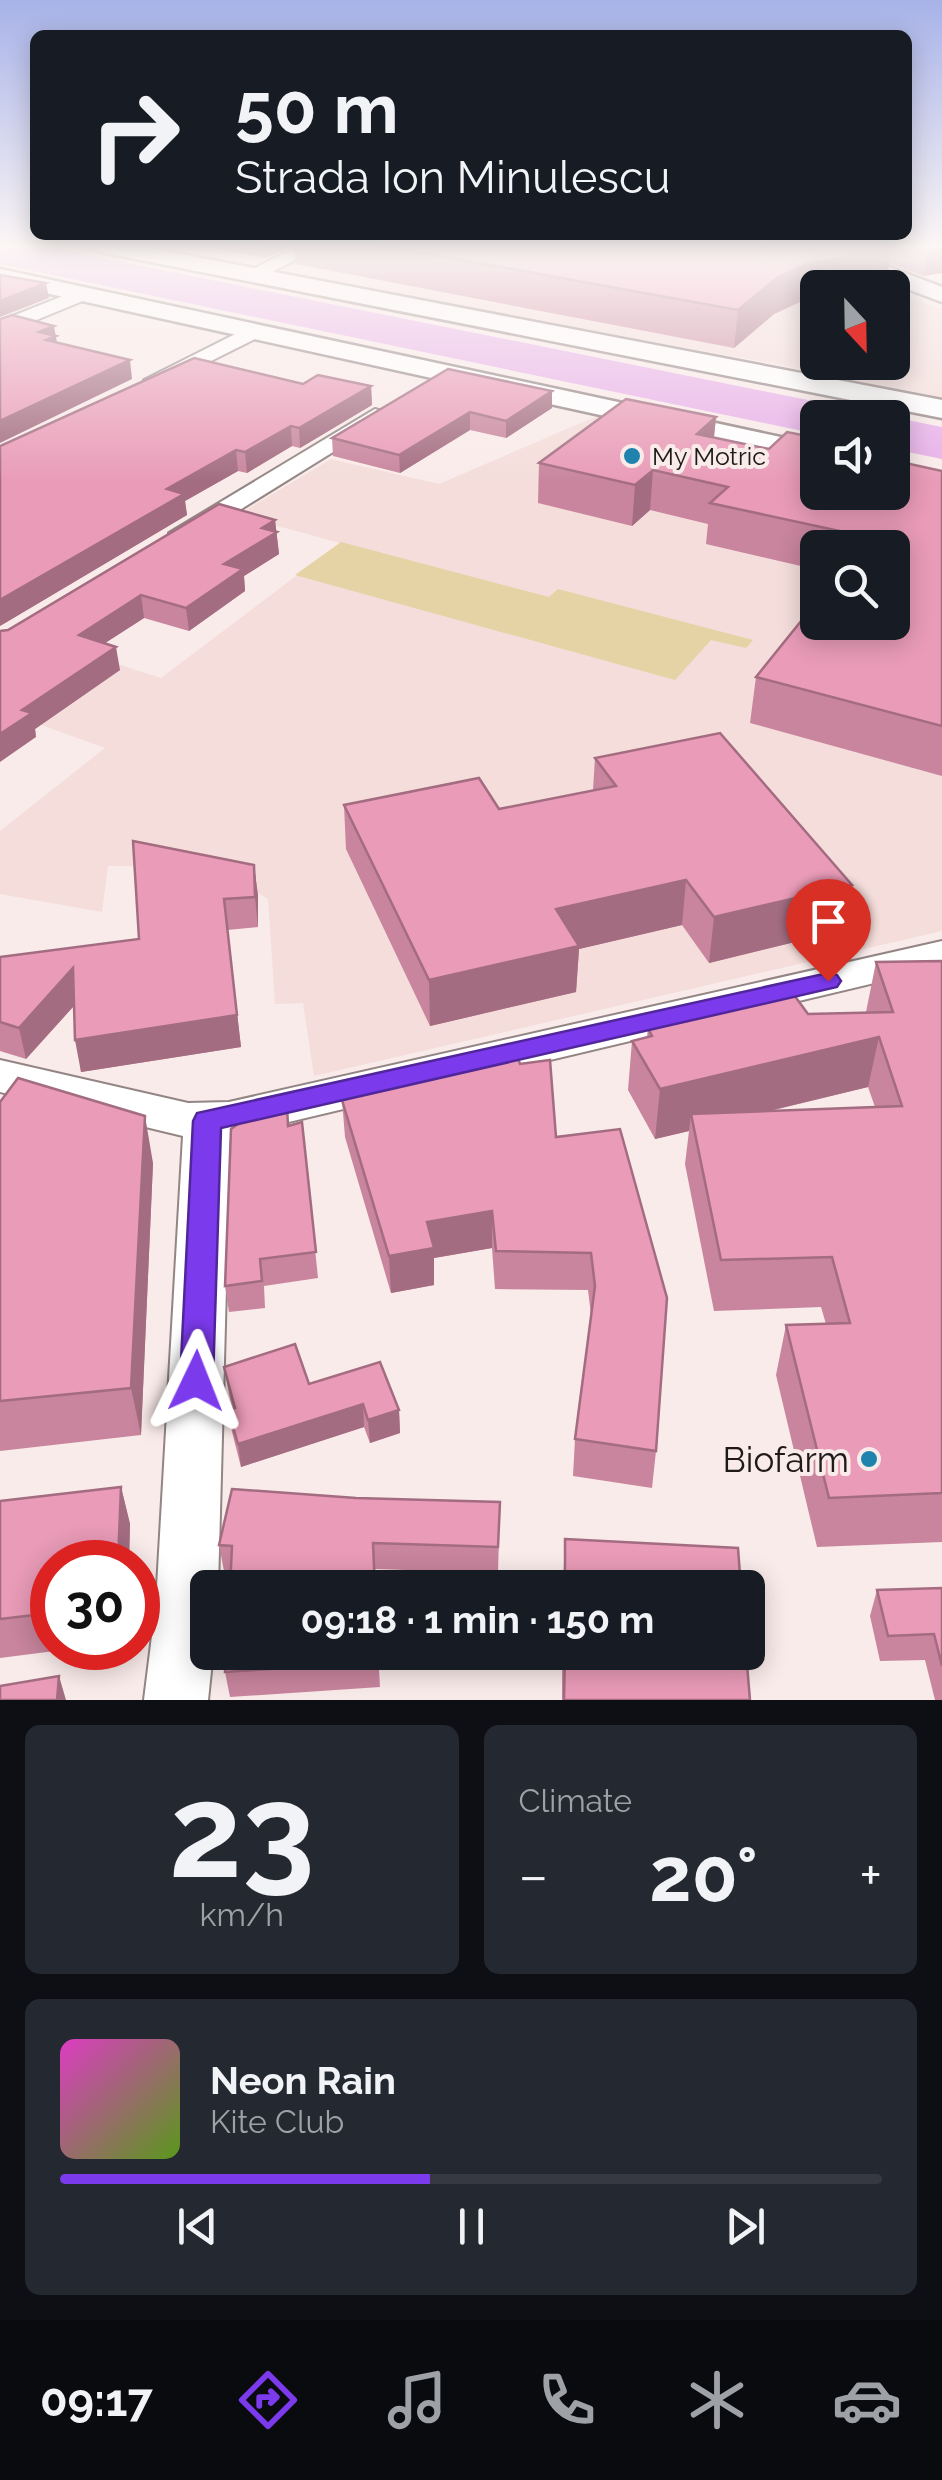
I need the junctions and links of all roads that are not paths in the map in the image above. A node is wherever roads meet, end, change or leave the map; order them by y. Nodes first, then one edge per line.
1 (222, 324) edge
2 (505, 324) edge
3 (253, 331) junction
4 (445, 373) junction
5 (137, 389) edge
6 (942, 409) edge
7 (800, 450) edge
8 (162, 546) edge
9 (942, 954) edge
10 (0, 1076) edge
11 (207, 1121) junction
12 (176, 1700) edge

1 - 3 main road
2 - 6 main road
3 - 4 main road
3 - 5 street
4 - 7 main road
4 - 8 street
9 - 11 street
10 - 11 street
11 - 12 street

